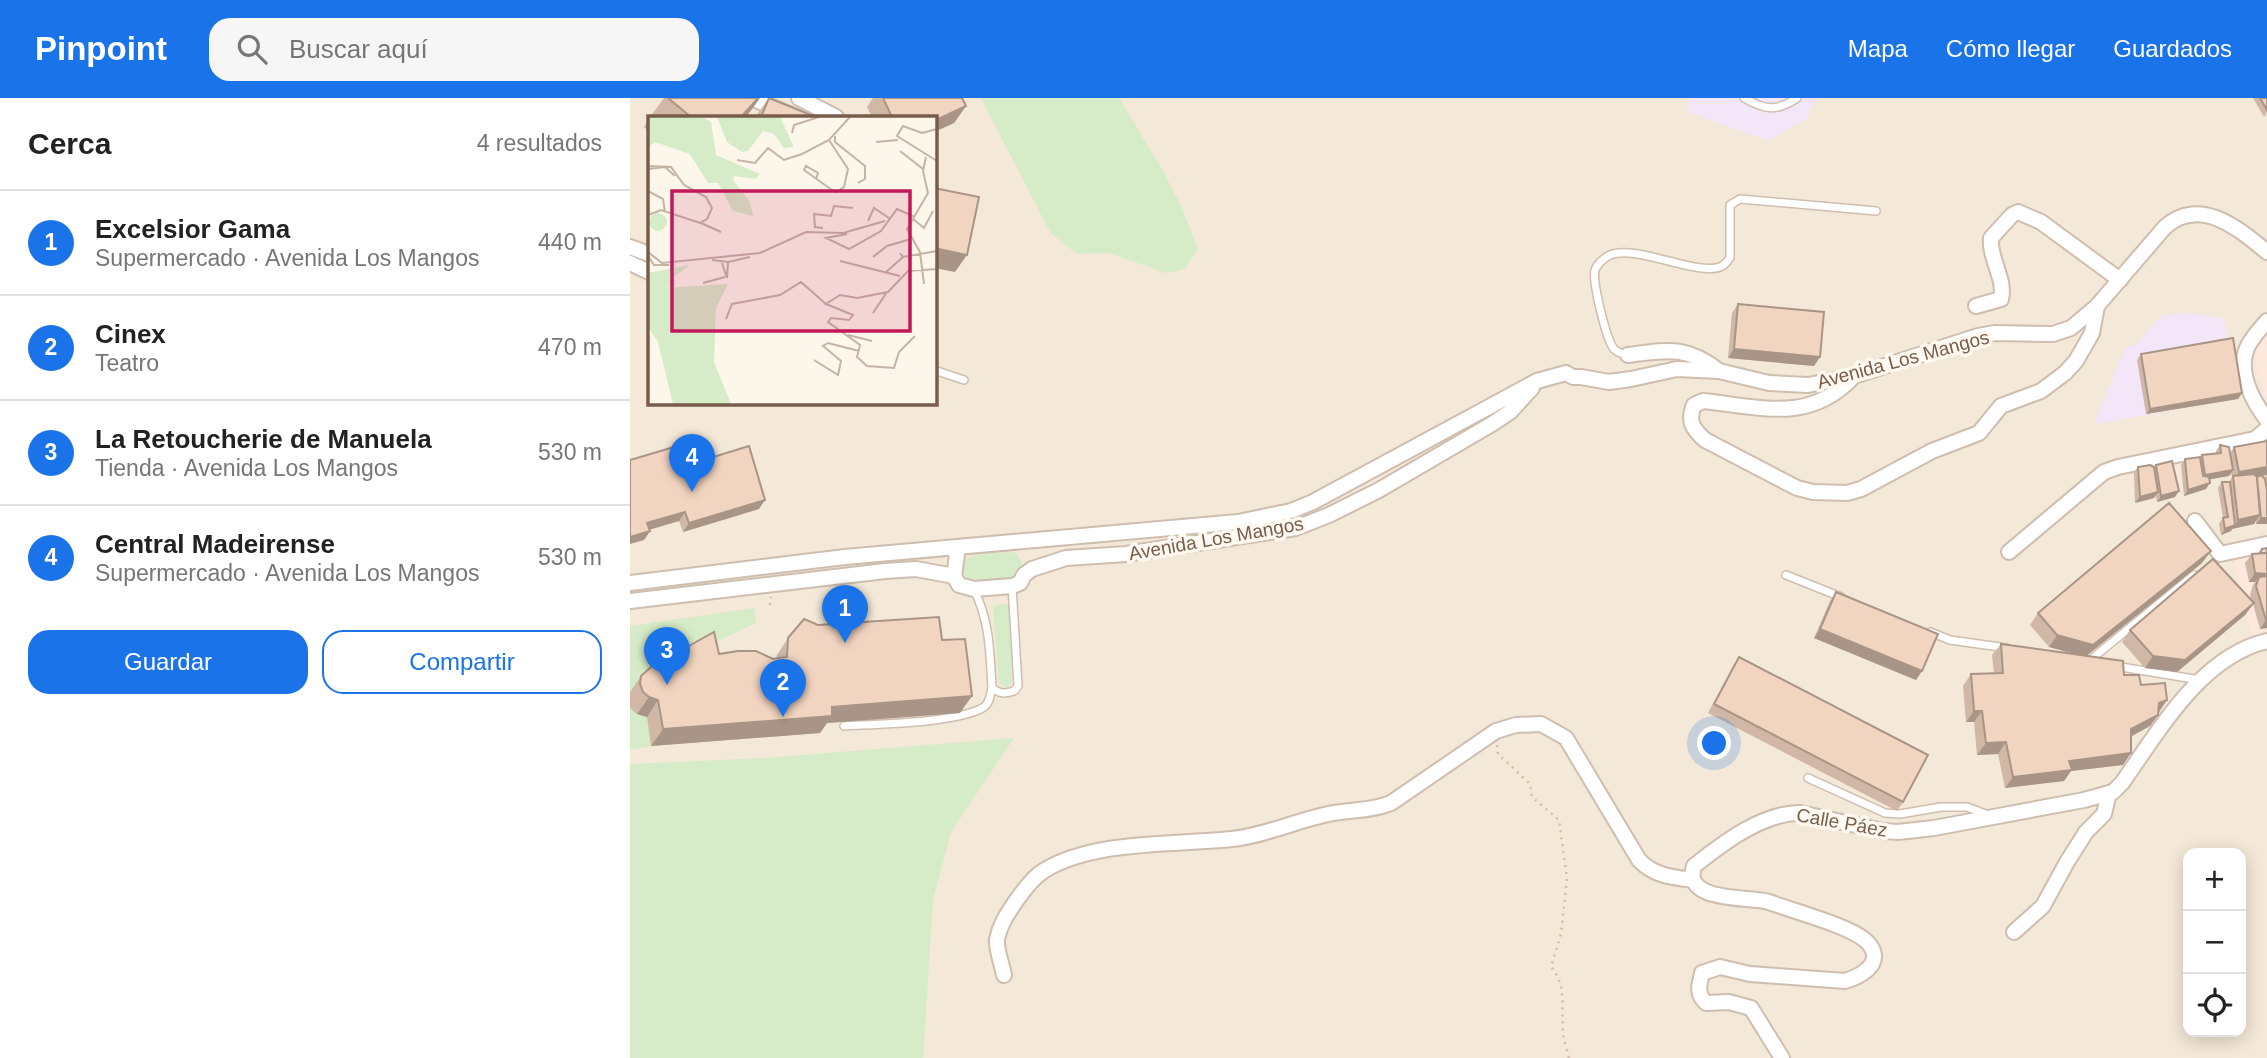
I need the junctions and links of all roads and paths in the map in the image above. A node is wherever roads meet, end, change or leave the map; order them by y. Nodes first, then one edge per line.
1 (751, 98) edge
2 (799, 98) edge
3 (1745, 98) edge
4 (1797, 98) edge
5 (794, 116) edge
6 (834, 116) edge
7 (1876, 211) dead end
8 (630, 247) edge
9 (2267, 252) edge
10 (648, 254) edge
11 (630, 263) edge
12 (648, 272) edge
13 (2120, 280) junction
14 (1976, 306) dead end
15 (2097, 306) junction
16 (2267, 321) edge
17 (1628, 355) joint
18 (936, 371) edge
19 (1719, 371) junction
20 (1854, 376) junction
21 (964, 380) dead end
22 (1537, 381) junction
23 (2267, 420) edge
24 (2267, 429) edge
25 (2195, 521) dead end
26 (1019, 542) junction
27 (2267, 544) edge
28 (952, 548) junction
29 (2009, 552) dead end
30 (2200, 570) edge
31 (1024, 575) junction
32 (1786, 575) dead end
33 (954, 576) junction
34 (630, 583) edge
35 (1012, 586) junction
36 (974, 589) junction
37 (1849, 600) edge
38 (630, 601) edge
39 (1925, 630) edge
40 (2267, 641) edge
41 (2013, 649) edge
42 (2076, 660) edge
43 (2089, 662) junction
44 (2201, 680) junction
45 (992, 688) junction
46 (844, 726) edge
47 (1496, 732) junction
48 (1808, 778) dead end
49 (2109, 793) junction
50 (1992, 817) junction
51 (1693, 880) junction
52 (2014, 932) dead end
53 (1004, 975) dead end
54 (1569, 1058) edge
55 (1782, 1058) edge

1 - 5 street
2 - 6 street
3 - 4 lane
7 - 17 lane
8 - 10 street
9 - 13 street, Avenida Los Mangos
11 - 12 street
13 - 14 street
13 - 15 street, Avenida Los Mangos
15 - 20 street, Avenida Los Mangos
15 - 20 street
16 - 23 street
17 - 19 street
18 - 21 lane
19 - 20 street, Avenida Los Mangos
19 - 22 street, Avenida Los Mangos
22 - 26 street, Avenida Los Mangos
22 - 31 street, Avenida Los Mangos
24 - 29 street
25 - 27 street
26 - 28 street, Avenida Los Mangos
26 - 31 street
28 - 33 street
28 - 34 street, Avenida Los Mangos
30 - 43 lane
31 - 35 street, Avenida Los Mangos
32 - 37 lane
33 - 36 street
33 - 38 street
35 - 36 street
35 - 45 lane
36 - 45 lane
39 - 41 lane
40 - 44 street
42 - 43 lane
43 - 44 lane
44 - 49 street
45 - 46 lane
47 - 51 street
47 - 53 street
47 - 54 path
48 - 50 lane
49 - 50 street, Calle Páez
49 - 52 street
50 - 51 street, Calle Páez
51 - 55 street

